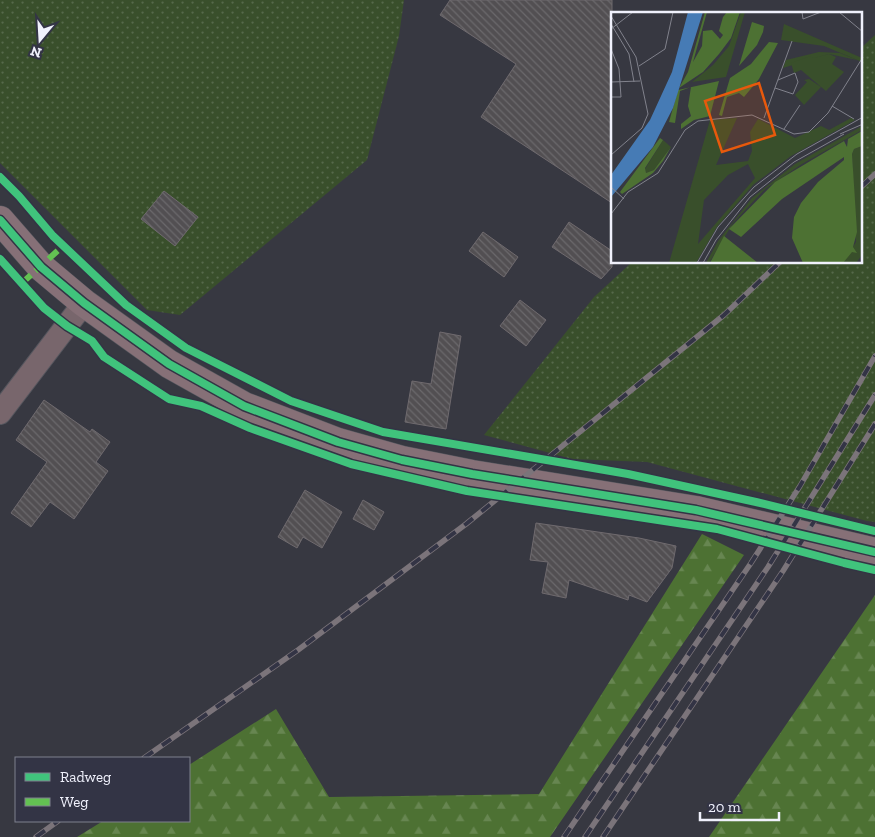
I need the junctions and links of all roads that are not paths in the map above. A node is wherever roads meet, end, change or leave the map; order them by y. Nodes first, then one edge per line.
1 (0, 220) edge
2 (84, 303) junction
3 (0, 413) edge
4 (875, 552) edge

1 - 2 main road
2 - 3 street
2 - 4 main road

